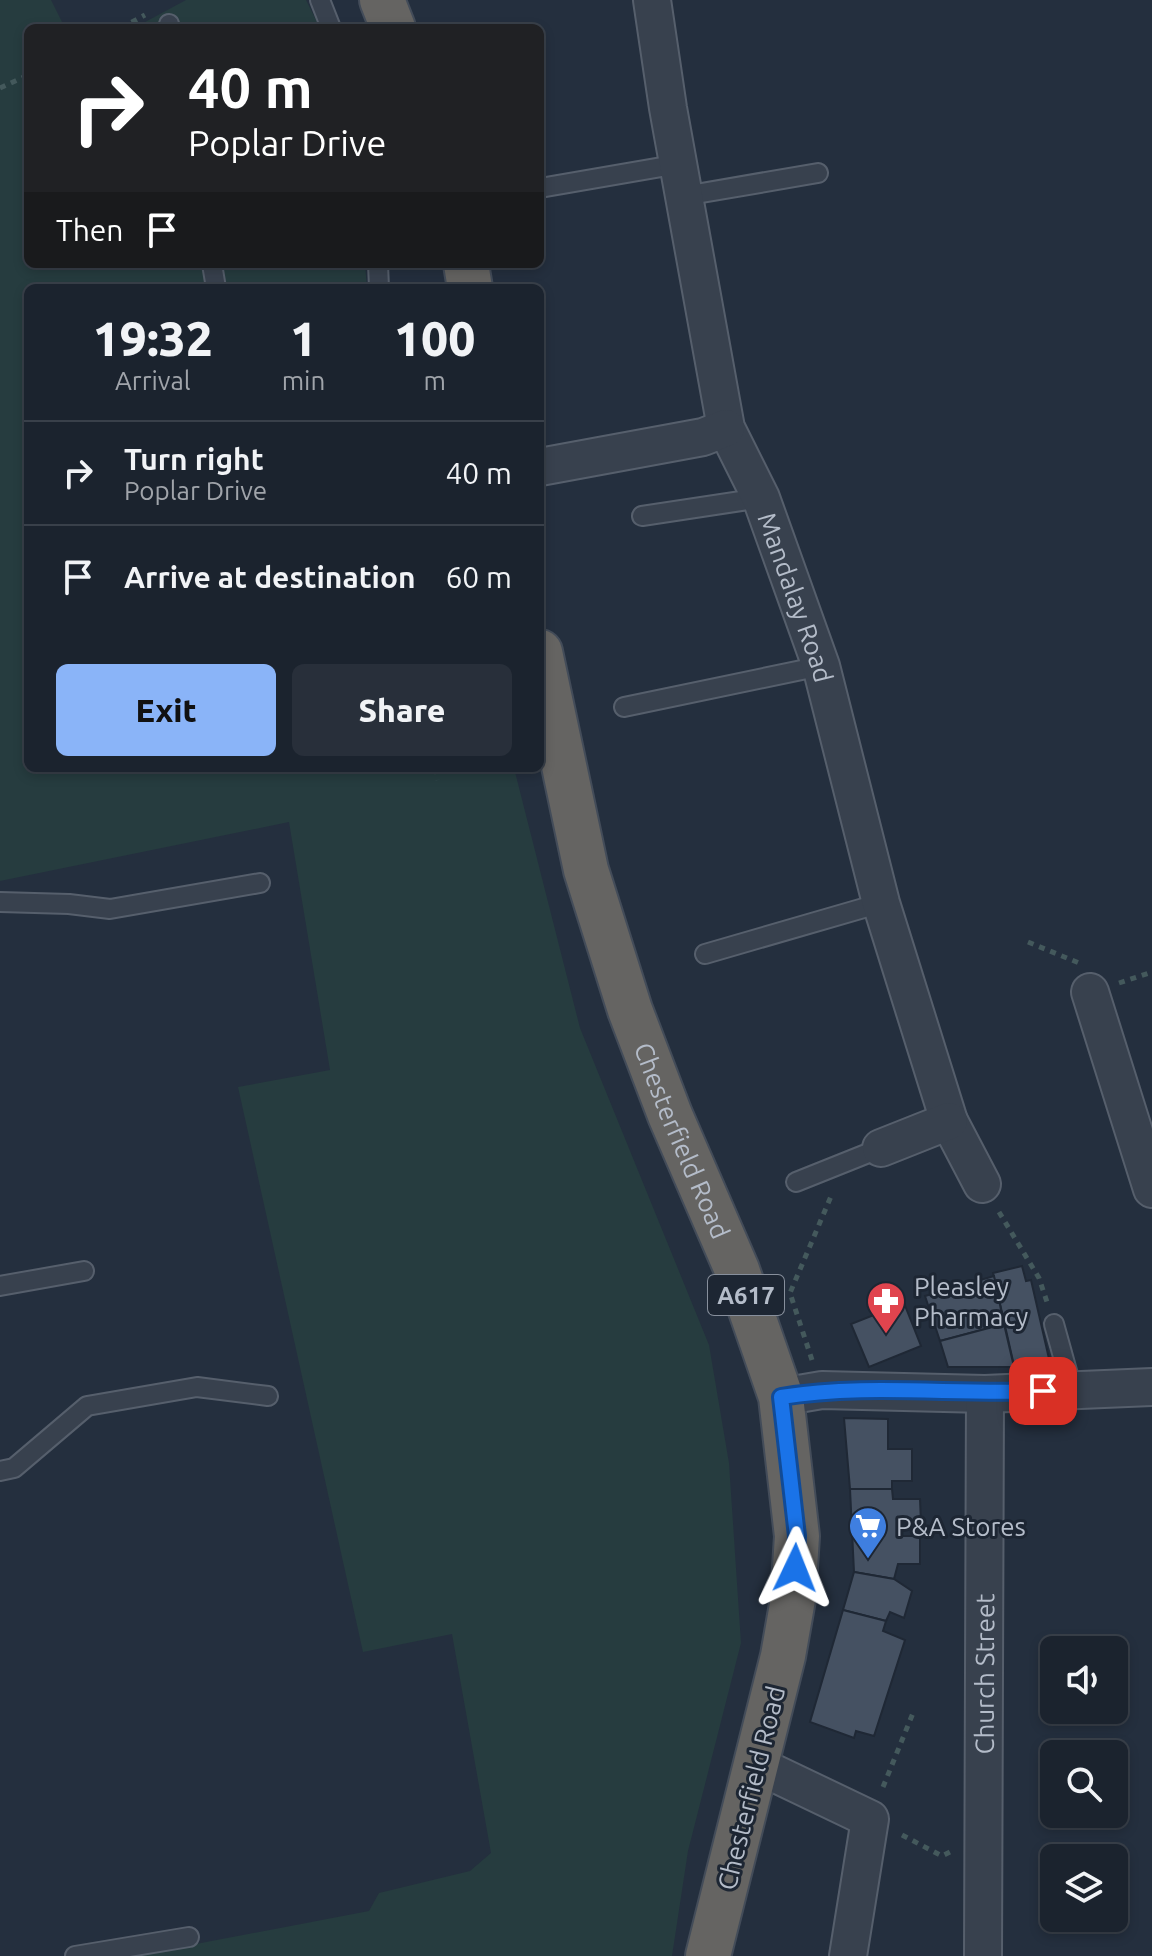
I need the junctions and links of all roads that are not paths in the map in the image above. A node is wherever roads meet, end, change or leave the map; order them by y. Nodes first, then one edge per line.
1 (320, 0) edge
2 (382, 0) edge
3 (652, 0) edge
4 (329, 24) edge
5 (391, 24) edge
6 (818, 173) dead end
7 (682, 180) junction
8 (544, 188) edge
9 (726, 428) junction
10 (544, 466) edge
11 (761, 498) junction
12 (642, 516) dead end
13 (821, 666) junction
14 (544, 671) edge
15 (624, 707) dead end
16 (260, 883) dead end
17 (0, 902) edge
18 (881, 903) junction
19 (705, 954) dead end
20 (1090, 992) road end
21 (949, 1121) junction
22 (881, 1148) joint
23 (796, 1182) dead end
24 (982, 1184) road end
25 (1152, 1189) edge
26 (84, 1271) dead end
27 (0, 1286) edge
28 (1054, 1324) road end
29 (1152, 1387) edge
30 (1072, 1389) junction
31 (801, 1394) junction
32 (985, 1394) junction
33 (268, 1396) dead end
34 (0, 1471) edge
35 (757, 1765) junction
36 (189, 1937) dead end
37 (75, 1956) edge
38 (708, 1956) edge
39 (848, 1956) edge
40 (983, 1956) edge

1 - 4 lane
2 - 5 highway
3 - 7 street, Mandalay Road
6 - 7 lane
7 - 8 lane
7 - 9 street, Mandalay Road
9 - 10 street
9 - 11 street, Mandalay Road
11 - 12 lane
11 - 13 street, Mandalay Road
13 - 15 lane
13 - 18 street, Mandalay Road
14 - 31 highway, Chesterfield Road / A617
16 - 17 lane
18 - 19 lane
18 - 21 street, Mandalay Road
20 - 25 street
21 - 22 street
21 - 24 street, Mandalay Road
22 - 23 lane
26 - 27 lane
28 - 30 lane
29 - 30 street
30 - 32 street
31 - 32 street
31 - 35 highway, Chesterfield Road / A617
32 - 40 street, Church Street
33 - 34 lane
35 - 38 highway, Chesterfield Road / A617
35 - 39 street
36 - 37 lane

